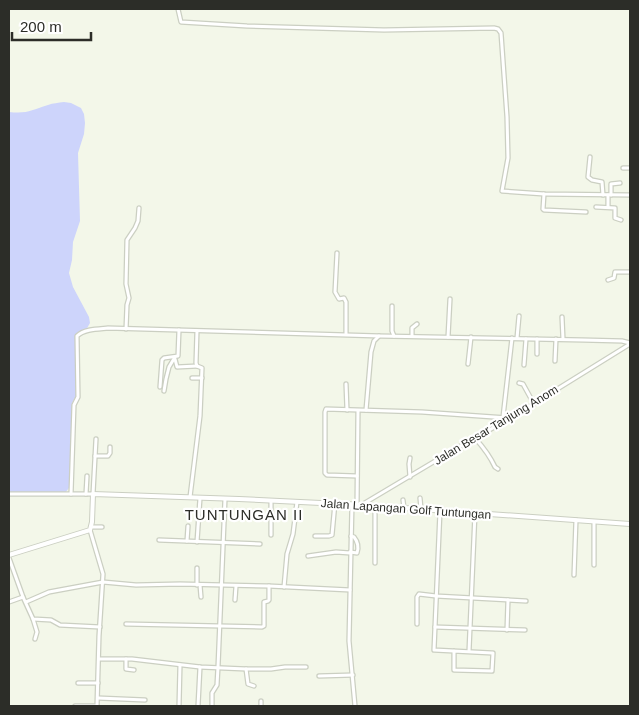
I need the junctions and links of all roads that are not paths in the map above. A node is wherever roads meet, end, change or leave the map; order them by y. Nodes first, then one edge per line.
1 (178, 9) edge
2 (590, 157) dead end
3 (622, 168) dead end
4 (630, 168) edge
5 (620, 183) dead end
6 (544, 194) junction
7 (603, 195) junction
8 (609, 195) junction
9 (630, 195) edge
10 (596, 207) dead end
11 (139, 208) dead end
12 (608, 208) junction
13 (586, 212) dead end
14 (621, 220) dead end
15 (337, 253) dead end
16 (630, 272) edge
17 (608, 280) dead end
18 (450, 299) dead end
19 (392, 306) dead end
20 (519, 316) dead end
21 (562, 317) dead end
22 (417, 324) dead end
23 (126, 329) junction
24 (179, 330) junction
25 (197, 331) junction
26 (346, 334) junction
27 (380, 336) junction
28 (394, 336) junction
29 (412, 336) junction
30 (448, 336) junction
31 (471, 337) junction
32 (512, 338) junction
33 (517, 338) junction
34 (526, 339) junction
35 (537, 339) junction
36 (556, 339) junction
37 (563, 339) junction
38 (630, 344) edge
39 (537, 354) dead end
40 (175, 358) junction
41 (555, 361) dead end
42 (468, 364) dead end
43 (524, 365) dead end
44 (198, 366) junction
45 (192, 378) dead end
46 (202, 378) junction
47 (518, 383) dead end
48 (346, 384) dead end
49 (160, 387) dead end
50 (164, 391) dead end
51 (534, 404) junction
52 (347, 410) junction
53 (366, 410) junction
54 (358, 411) junction
55 (503, 417) junction
56 (509, 418) junction
57 (475, 438) junction
58 (96, 439) dead end
59 (110, 447) dead end
60 (95, 456) junction
61 (410, 458) dead end
62 (498, 469) dead end
63 (86, 476) dead end
64 (357, 476) junction
65 (410, 477) junction
66 (9, 494) edge
67 (72, 494) junction
68 (86, 494) junction
69 (93, 494) junction
70 (190, 498) junction
71 (200, 498) junction
72 (225, 498) junction
73 (420, 498) dead end
74 (403, 500) dead end
75 (271, 501) junction
76 (297, 502) junction
77 (335, 503) junction
78 (352, 504) junction
79 (360, 505) junction
80 (375, 506) junction
81 (404, 508) junction
82 (421, 509) junction
83 (440, 511) junction
84 (475, 513) junction
85 (576, 520) junction
86 (594, 522) junction
87 (630, 524) edge
88 (188, 526) dead end
89 (102, 527) dead end
90 (91, 528) junction
91 (271, 535) dead end
92 (315, 536) dead end
93 (351, 536) junction
94 (159, 540) dead end
95 (187, 541) junction
96 (197, 542) junction
97 (223, 543) junction
98 (260, 544) dead end
99 (350, 553) junction
100 (308, 556) dead end
101 (9, 557) edge
102 (374, 563) dead end
103 (594, 565) dead end
104 (197, 568) dead end
105 (574, 575) dead end
106 (103, 582) junction
107 (199, 585) junction
108 (220, 585) junction
109 (236, 586) junction
110 (269, 586) junction
111 (284, 587) junction
112 (350, 590) junction
113 (436, 596) junction
114 (23, 597) junction
115 (201, 597) dead end
116 (471, 597) junction
117 (235, 600) dead end
118 (508, 600) junction
119 (526, 601) dead end
120 (9, 602) edge
121 (26, 602) junction
122 (33, 619) junction
123 (126, 624) dead end
124 (417, 624) dead end
125 (219, 626) junction
126 (100, 627) junction
127 (435, 627) junction
128 (470, 628) junction
129 (508, 630) junction
130 (525, 630) dead end
131 (35, 639) dead end
132 (454, 651) junction
133 (469, 652) junction
134 (99, 659) junction
135 (126, 659) junction
136 (180, 665) junction
137 (200, 667) junction
138 (218, 667) junction
139 (306, 667) dead end
140 (246, 669) junction
141 (134, 670) dead end
142 (353, 675) junction
143 (319, 676) dead end
144 (78, 683) dead end
145 (98, 683) junction
146 (254, 686) dead end
147 (98, 698) junction
148 (145, 700) dead end
149 (261, 701) dead end
150 (76, 706) edge
151 (98, 706) edge
152 (179, 706) edge
153 (198, 706) edge
154 (212, 706) edge
155 (261, 706) edge
156 (355, 706) edge

1 - 6 street
2 - 7 street
3 - 4 street
5 - 8 street
6 - 7 street
6 - 13 street
7 - 8 street
8 - 9 street
8 - 12 street
10 - 12 street
11 - 23 street
12 - 14 street
15 - 26 street
16 - 17 street
18 - 30 street
19 - 28 street
20 - 33 street
21 - 37 street
22 - 29 street
23 - 24 street
23 - 67 street
24 - 25 street
24 - 40 street
25 - 26 street
25 - 44 street
26 - 27 street
27 - 28 street
27 - 53 street
28 - 29 street
29 - 30 street
30 - 31 street
31 - 32 street
31 - 42 street
32 - 33 street
32 - 55 street
33 - 34 street
34 - 35 street
34 - 43 street
35 - 36 street
35 - 39 street
36 - 37 street
36 - 41 street
37 - 38 street
38 - 51 street, Jalan Besar Tanjung Anom
40 - 44 street
40 - 49 street
40 - 50 street
44 - 46 street
45 - 46 street
46 - 70 street
47 - 51 street
48 - 52 street
51 - 56 street, Jalan Besar Tanjung Anom
52 - 54 street
52 - 64 street
53 - 54 street
53 - 55 street
54 - 64 street
55 - 56 street
56 - 57 street, Jalan Besar Tanjung Anom
57 - 62 street
57 - 65 street, Jalan Besar Tanjung Anom
58 - 60 street
59 - 60 street
60 - 69 street
61 - 65 street
63 - 68 street
64 - 79 street
65 - 79 street, Jalan Besar Tanjung Anom
66 - 67 street
67 - 68 street
68 - 69 street
69 - 70 street, Jalan Lapangan Golf Tuntungan
69 - 90 street
70 - 71 street, Jalan Lapangan Golf Tuntungan
71 - 72 street, Jalan Lapangan Golf Tuntungan
71 - 96 street
72 - 75 street, Jalan Lapangan Golf Tuntungan
72 - 97 street
73 - 82 street
74 - 81 street
75 - 76 street, Jalan Lapangan Golf Tuntungan
75 - 91 street
76 - 77 street, Jalan Lapangan Golf Tuntungan
76 - 111 street
77 - 78 street, Jalan Lapangan Golf Tuntungan
77 - 92 street
78 - 79 street, Jalan Lapangan Golf Tuntungan
78 - 93 street
79 - 80 street, Jalan Lapangan Golf Tuntungan
80 - 81 street, Jalan Lapangan Golf Tuntungan
80 - 102 street
81 - 82 street, Jalan Lapangan Golf Tuntungan
82 - 83 street, Jalan Lapangan Golf Tuntungan
83 - 84 street, Jalan Lapangan Golf Tuntungan
83 - 113 street
84 - 85 street, Jalan Lapangan Golf Tuntungan
84 - 116 street
85 - 86 street, Jalan Lapangan Golf Tuntungan
85 - 105 street
86 - 87 street, Jalan Lapangan Golf Tuntungan
86 - 103 street
88 - 95 street
89 - 90 street
90 - 101 street
90 - 106 street
93 - 99 street
93 - 99 street
94 - 95 street
95 - 96 street
96 - 97 street
97 - 98 street
97 - 108 street
99 - 100 street
99 - 112 street
101 - 114 street
104 - 107 street
106 - 107 street
106 - 121 street
106 - 126 street
107 - 108 street
107 - 115 street
108 - 109 street
108 - 125 street
109 - 110 street
109 - 117 street
110 - 111 street
110 - 125 street
111 - 112 street
112 - 142 street
113 - 116 street
113 - 124 street
113 - 127 street
114 - 120 street
114 - 121 street
116 - 118 street
116 - 128 street
118 - 119 street
118 - 129 street
121 - 122 street
122 - 126 street
122 - 131 street
123 - 125 street
125 - 138 street
126 - 134 street
127 - 128 street
127 - 132 street
128 - 129 street
128 - 133 street
129 - 130 street
132 - 133 street
132 - 133 street
134 - 135 street
134 - 145 street
135 - 136 street
135 - 141 street
136 - 137 street
136 - 152 street
137 - 138 street
137 - 153 street
138 - 140 street
138 - 154 street
139 - 140 street
140 - 146 street
142 - 143 street
142 - 156 street
144 - 145 street
145 - 147 street
147 - 148 street
147 - 151 street
149 - 155 street
150 - 151 street

